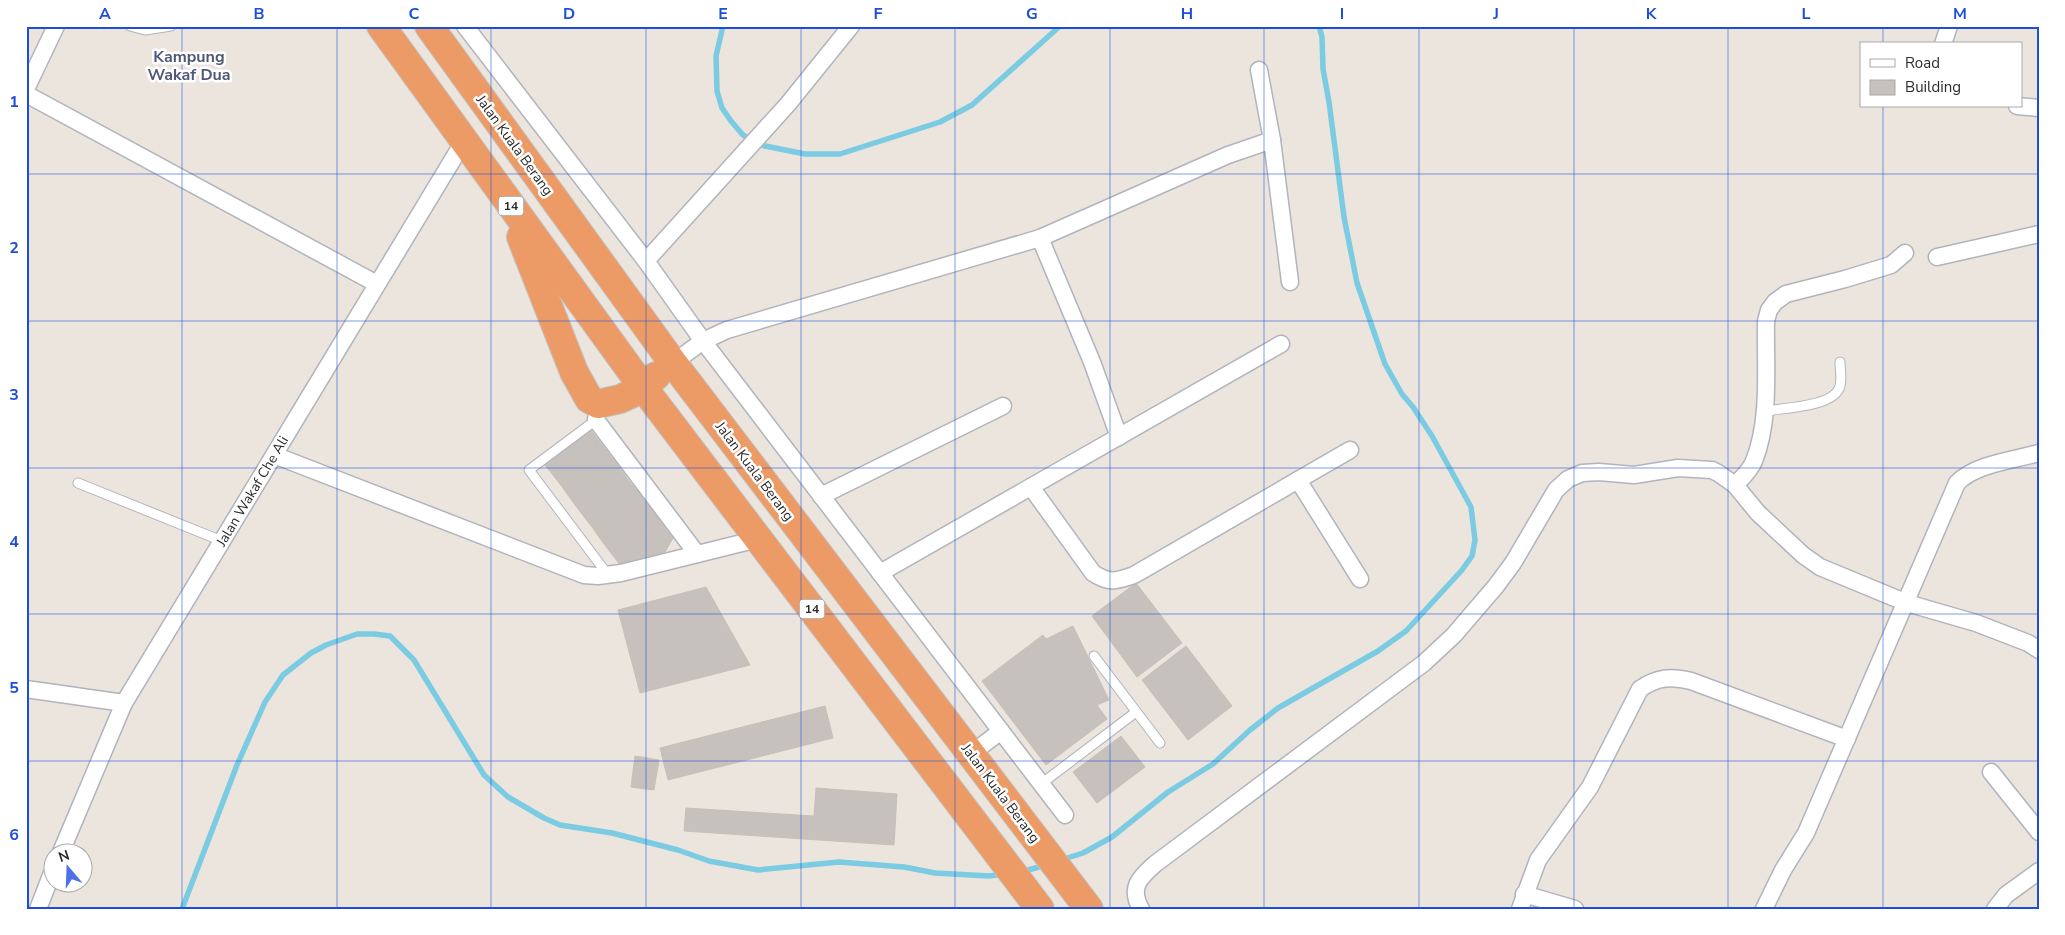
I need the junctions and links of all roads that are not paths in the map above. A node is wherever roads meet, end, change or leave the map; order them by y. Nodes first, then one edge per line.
1 (56, 26) edge
2 (130, 26) edge
3 (172, 26) edge
4 (381, 26) edge
5 (429, 26) edge
6 (851, 26) edge
7 (1949, 26) edge
8 (466, 27) edge
9 (1944, 42) edge
10 (1259, 70) dead end
11 (26, 89) edge
12 (26, 94) edge
13 (2022, 106) edge
14 (2039, 108) edge
15 (1272, 140) junction
16 (464, 141) junction
17 (507, 201) junction
18 (2039, 234) edge
19 (1040, 238) junction
20 (1905, 253) dead end
21 (1937, 258) dead end
22 (646, 261) junction
23 (1290, 282) dead end
24 (377, 284) junction
25 (703, 341) junction
26 (1281, 344) dead end
27 (1840, 362) dead end
28 (673, 363) junction
29 (642, 386) junction
30 (1003, 406) dead end
31 (1765, 411) junction
32 (597, 412) junction
33 (1119, 437) junction
34 (1350, 450) dead end
35 (2039, 453) edge
36 (274, 455) junction
37 (1298, 480) junction
38 (78, 483) dead end
39 (1734, 485) junction
40 (1031, 487) junction
41 (821, 496) junction
42 (758, 539) junction
43 (222, 541) junction
44 (697, 554) junction
45 (880, 573) junction
46 (608, 575) junction
47 (1360, 579) dead end
48 (1907, 603) junction
49 (2035, 642) edge
50 (1094, 656) dead end
51 (26, 689) edge
52 (124, 703) junction
53 (1136, 712) junction
54 (1001, 731) junction
55 (1847, 739) junction
56 (1160, 743) dead end
57 (971, 754) junction
58 (1991, 772) dead end
59 (1041, 784) junction
60 (1065, 815) dead end
61 (2039, 832) edge
62 (65, 842) edge
63 (2039, 871) edge
64 (45, 892) edge
65 (1522, 902) edge
66 (1088, 907) edge
67 (38, 909) edge
68 (1040, 909) edge
69 (1141, 909) edge
70 (1575, 909) edge
71 (1764, 909) edge
72 (1995, 909) edge

1 - 11 street
2 - 3 lane
4 - 16 highway, 14
5 - 28 highway, Jalan Kuala Berang
6 - 22 street
7 - 9 street
8 - 22 street
10 - 15 street
12 - 24 street
13 - 14 street
15 - 19 street
15 - 23 street
16 - 17 highway, 14
16 - 24 street, Jalan Wakaf Che Ali
17 - 29 highway, 14
17 - 32 highway
18 - 21 street
19 - 25 street
19 - 33 street
20 - 31 street
22 - 25 street
24 - 36 street, Jalan Wakaf Che Ali
25 - 28 street
25 - 41 street
26 - 33 street
27 - 31 lane
28 - 29 highway
28 - 57 highway, Jalan Kuala Berang
29 - 32 highway
29 - 42 highway, 14
30 - 41 street
31 - 39 street
32 - 44 street
32 - 46 lane
33 - 40 street
34 - 37 street
35 - 48 street
36 - 43 street, Jalan Wakaf Che Ali
36 - 46 street
37 - 40 street
37 - 47 street
38 - 43 lane
39 - 48 street
39 - 69 street
40 - 45 street
41 - 45 street
42 - 44 street
42 - 68 highway, 14
43 - 52 street, Jalan Wakaf Che Ali
44 - 46 street
45 - 54 street
48 - 49 street
48 - 55 street
50 - 53 lane
51 - 52 street
52 - 62 street, Jalan Wakaf Che Ali
53 - 56 lane
53 - 59 lane
54 - 57 street
54 - 59 street
55 - 65 street
55 - 71 street
57 - 66 highway, Jalan Kuala Berang
58 - 61 street
59 - 60 street
63 - 72 street
64 - 67 street
65 - 70 street

